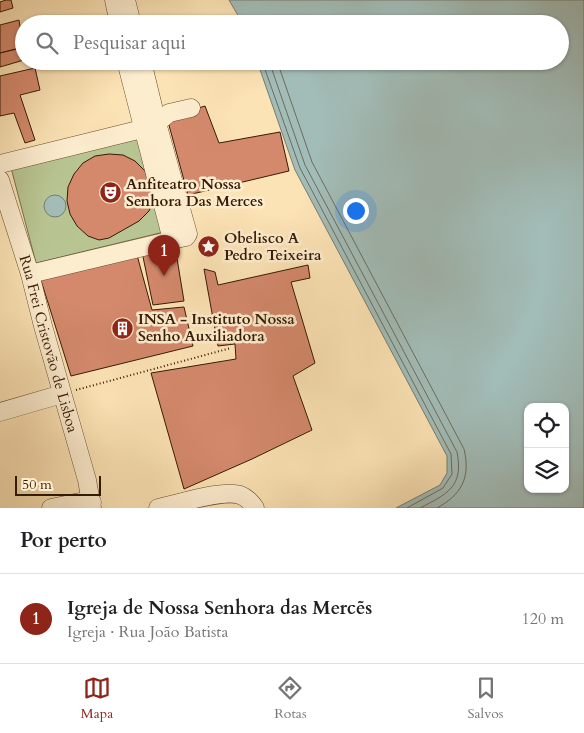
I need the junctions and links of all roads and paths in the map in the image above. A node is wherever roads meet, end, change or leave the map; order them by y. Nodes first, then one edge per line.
1 (114, 0) edge
2 (126, 0) edge
3 (117, 15) edge
4 (130, 15) edge
5 (134, 70) edge
6 (191, 108) dead end
7 (150, 126) junction
8 (0, 164) edge
9 (0, 180) edge
10 (30, 274) junction
11 (231, 348) dead end
12 (62, 394) junction
13 (0, 412) edge
14 (85, 505) edge
15 (51, 508) edge
16 (158, 508) edge
17 (255, 508) edge

1 - 3 street
2 - 4 street
5 - 7 street
6 - 7 street
7 - 8 street
7 - 10 street
9 - 10 street, Rua Frei Cristovão de Lisboa
10 - 12 street, Rua Frei Cristovão de Lisboa
11 - 12 path
12 - 13 street
12 - 14 street, Rua Frei Cristovão de Lisboa
14 - 15 street
16 - 17 street

